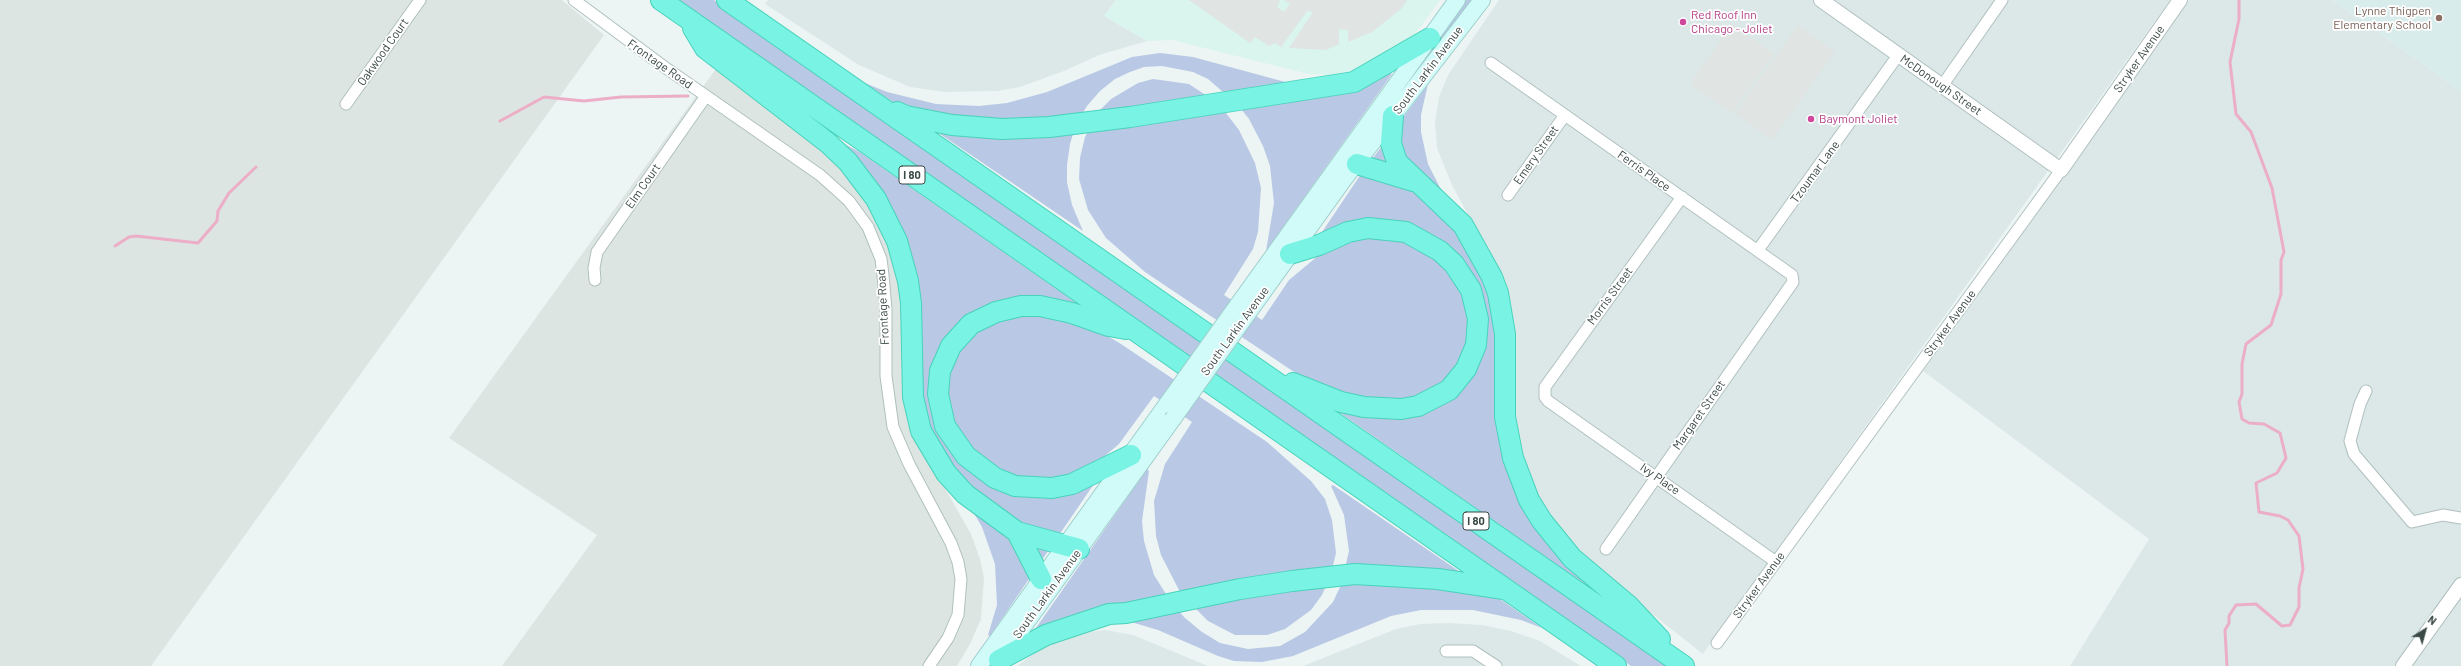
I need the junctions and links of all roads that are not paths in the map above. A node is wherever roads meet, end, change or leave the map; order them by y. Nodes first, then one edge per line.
1 (420, 0) edge
2 (574, 0) edge
3 (661, 0) edge
4 (727, 0) edge
5 (1457, 0) edge
6 (1482, 0) edge
7 (2002, 0) edge
8 (2180, 0) edge
9 (1825, 1) edge
10 (688, 19) junction
11 (1430, 38) junction
12 (1898, 54) junction
13 (1490, 63) dead end
14 (1942, 86) junction
15 (706, 96) junction
16 (871, 100) junction
17 (346, 104) dead end
18 (1565, 115) junction
19 (1393, 116) junction
20 (1357, 164) junction
21 (2061, 170) junction
22 (1415, 182) junction
23 (1508, 195) dead end
24 (1682, 197) junction
25 (1758, 250) junction
26 (1290, 254) junction
27 (595, 280) dead end
28 (1793, 282) joint
29 (1243, 309) junction
30 (1136, 331) junction
31 (1269, 376) junction
32 (2366, 390) dead end
33 (1545, 397) joint
34 (1131, 454) junction
35 (1656, 476) junction
36 (2461, 518) edge
37 (1016, 532) junction
38 (1072, 547) junction
39 (1606, 549) dead end
40 (1776, 562) junction
41 (1041, 579) junction
42 (2461, 584) edge
43 (1507, 590) junction
44 (1717, 643) dead end
45 (1446, 650) dead end
46 (997, 663) edge
47 (929, 666) edge
48 (979, 666) edge
49 (1496, 666) edge
50 (1616, 666) edge
51 (1684, 666) edge
52 (1687, 666) edge
53 (2403, 666) edge

1 - 17 street, Oakwood Court
2 - 15 street, Frontage Road
3 - 10 highway, I 80
4 - 16 highway, I 80
5 - 11 main road, South Larkin Avenue
6 - 19 main road, South Larkin Avenue
7 - 14 street
8 - 21 street, Stryker Avenue
9 - 12 street, McDonough Street
10 - 30 highway, I 80
10 - 37 highway
11 - 16 highway
11 - 29 main road, South Larkin Avenue
12 - 14 street, McDonough Street
12 - 25 street, Tzoumar Lane
13 - 18 street, Ferris Place
14 - 21 street, McDonough Street
15 - 27 street, Elm Court
15 - 47 street, Frontage Road
16 - 31 highway, I 80
18 - 23 street, Emery Street
18 - 24 street, Ferris Place
19 - 20 main road, South Larkin Avenue
19 - 22 highway
20 - 22 highway
20 - 26 main road, South Larkin Avenue
21 - 40 street, Stryker Avenue
22 - 52 highway
24 - 25 street, Ferris Place
24 - 33 street, Morris Street
25 - 28 street, Ferris Place
26 - 29 main road, South Larkin Avenue
26 - 31 highway
28 - 35 street, Margaret Street
29 - 34 main road, South Larkin Avenue, bridge
29 - 38 main road, South Larkin Avenue, bridge
30 - 34 highway
30 - 43 highway, I 80
31 - 51 highway, I 80
32 - 36 street
33 - 35 street, Ivy Place
34 - 38 main road, South Larkin Avenue
35 - 39 street, Margaret Street
35 - 40 street, Ivy Place
37 - 38 highway
37 - 41 highway
38 - 41 main road, South Larkin Avenue
38 - 46 main road, South Larkin Avenue
40 - 44 street, Stryker Avenue
41 - 48 main road, South Larkin Avenue
42 - 53 street
43 - 46 highway
43 - 50 highway, I 80
45 - 49 street

